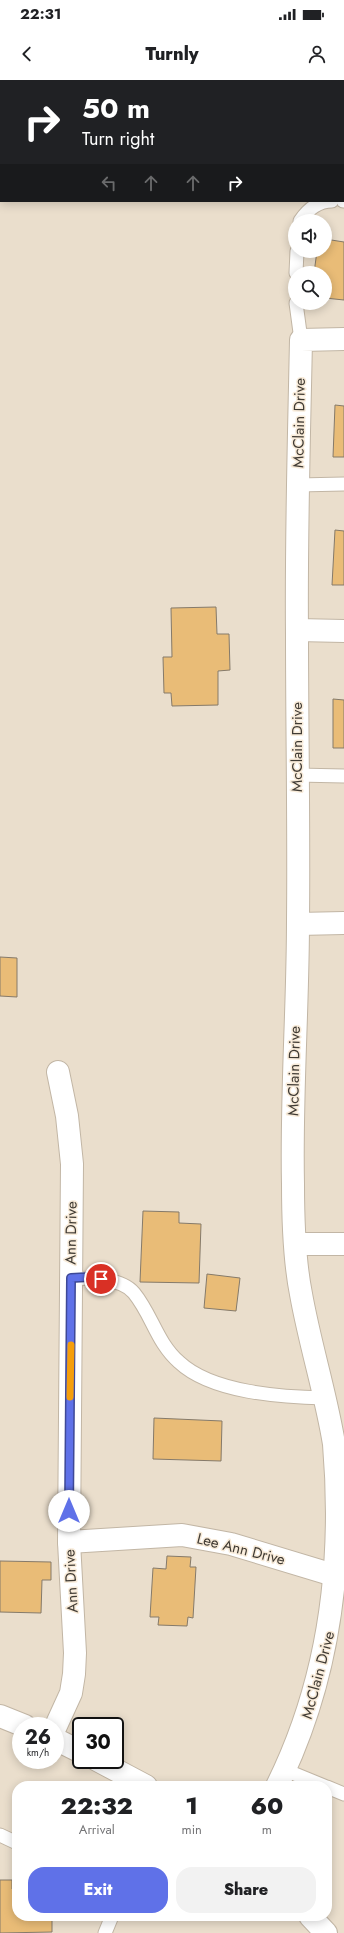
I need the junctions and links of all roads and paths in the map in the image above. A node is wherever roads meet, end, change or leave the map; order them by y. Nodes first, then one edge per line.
1 (322, 202) edge
2 (305, 214) edge
3 (297, 310) edge
4 (344, 339) edge
5 (301, 340) junction
6 (298, 484) junction
7 (344, 484) edge
8 (296, 630) junction
9 (344, 631) edge
10 (297, 775) junction
11 (344, 776) edge
12 (344, 923) edge
13 (298, 924) junction
14 (58, 1072) dead end
15 (296, 1244) junction
16 (344, 1244) edge
17 (71, 1278) junction
18 (325, 1398) junction
19 (69, 1542) junction
20 (340, 1577) junction
21 (0, 1716) edge
22 (60, 1717) edge
23 (12, 1721) edge
24 (113, 1769) edge
25 (281, 1778) edge
26 (135, 1781) edge
27 (297, 1781) edge
28 (332, 1789) edge
29 (344, 1794) edge
30 (0, 1835) edge
31 (12, 1841) edge
32 (110, 1921) edge
33 (315, 1921) edge
34 (105, 1933) edge
35 (326, 1933) edge

1 - 2 lane
3 - 5 lane
4 - 5 street
5 - 6 street, McClain Drive
6 - 7 lane
6 - 8 street, McClain Drive
8 - 9 street
8 - 10 street, McClain Drive
10 - 11 lane
10 - 13 street, McClain Drive
12 - 13 street
13 - 15 street, McClain Drive
14 - 17 street, Ann Drive
15 - 16 street
15 - 18 street, McClain Drive
17 - 18 lane
17 - 19 street, Ann Drive
18 - 20 street, McClain Drive
19 - 20 street, Lee Ann Drive
19 - 22 street, Ann Drive
20 - 25 street, McClain Drive
21 - 23 street
24 - 26 street
25 - 27 lane
28 - 29 lane
30 - 31 lane
32 - 34 lane
33 - 35 street

